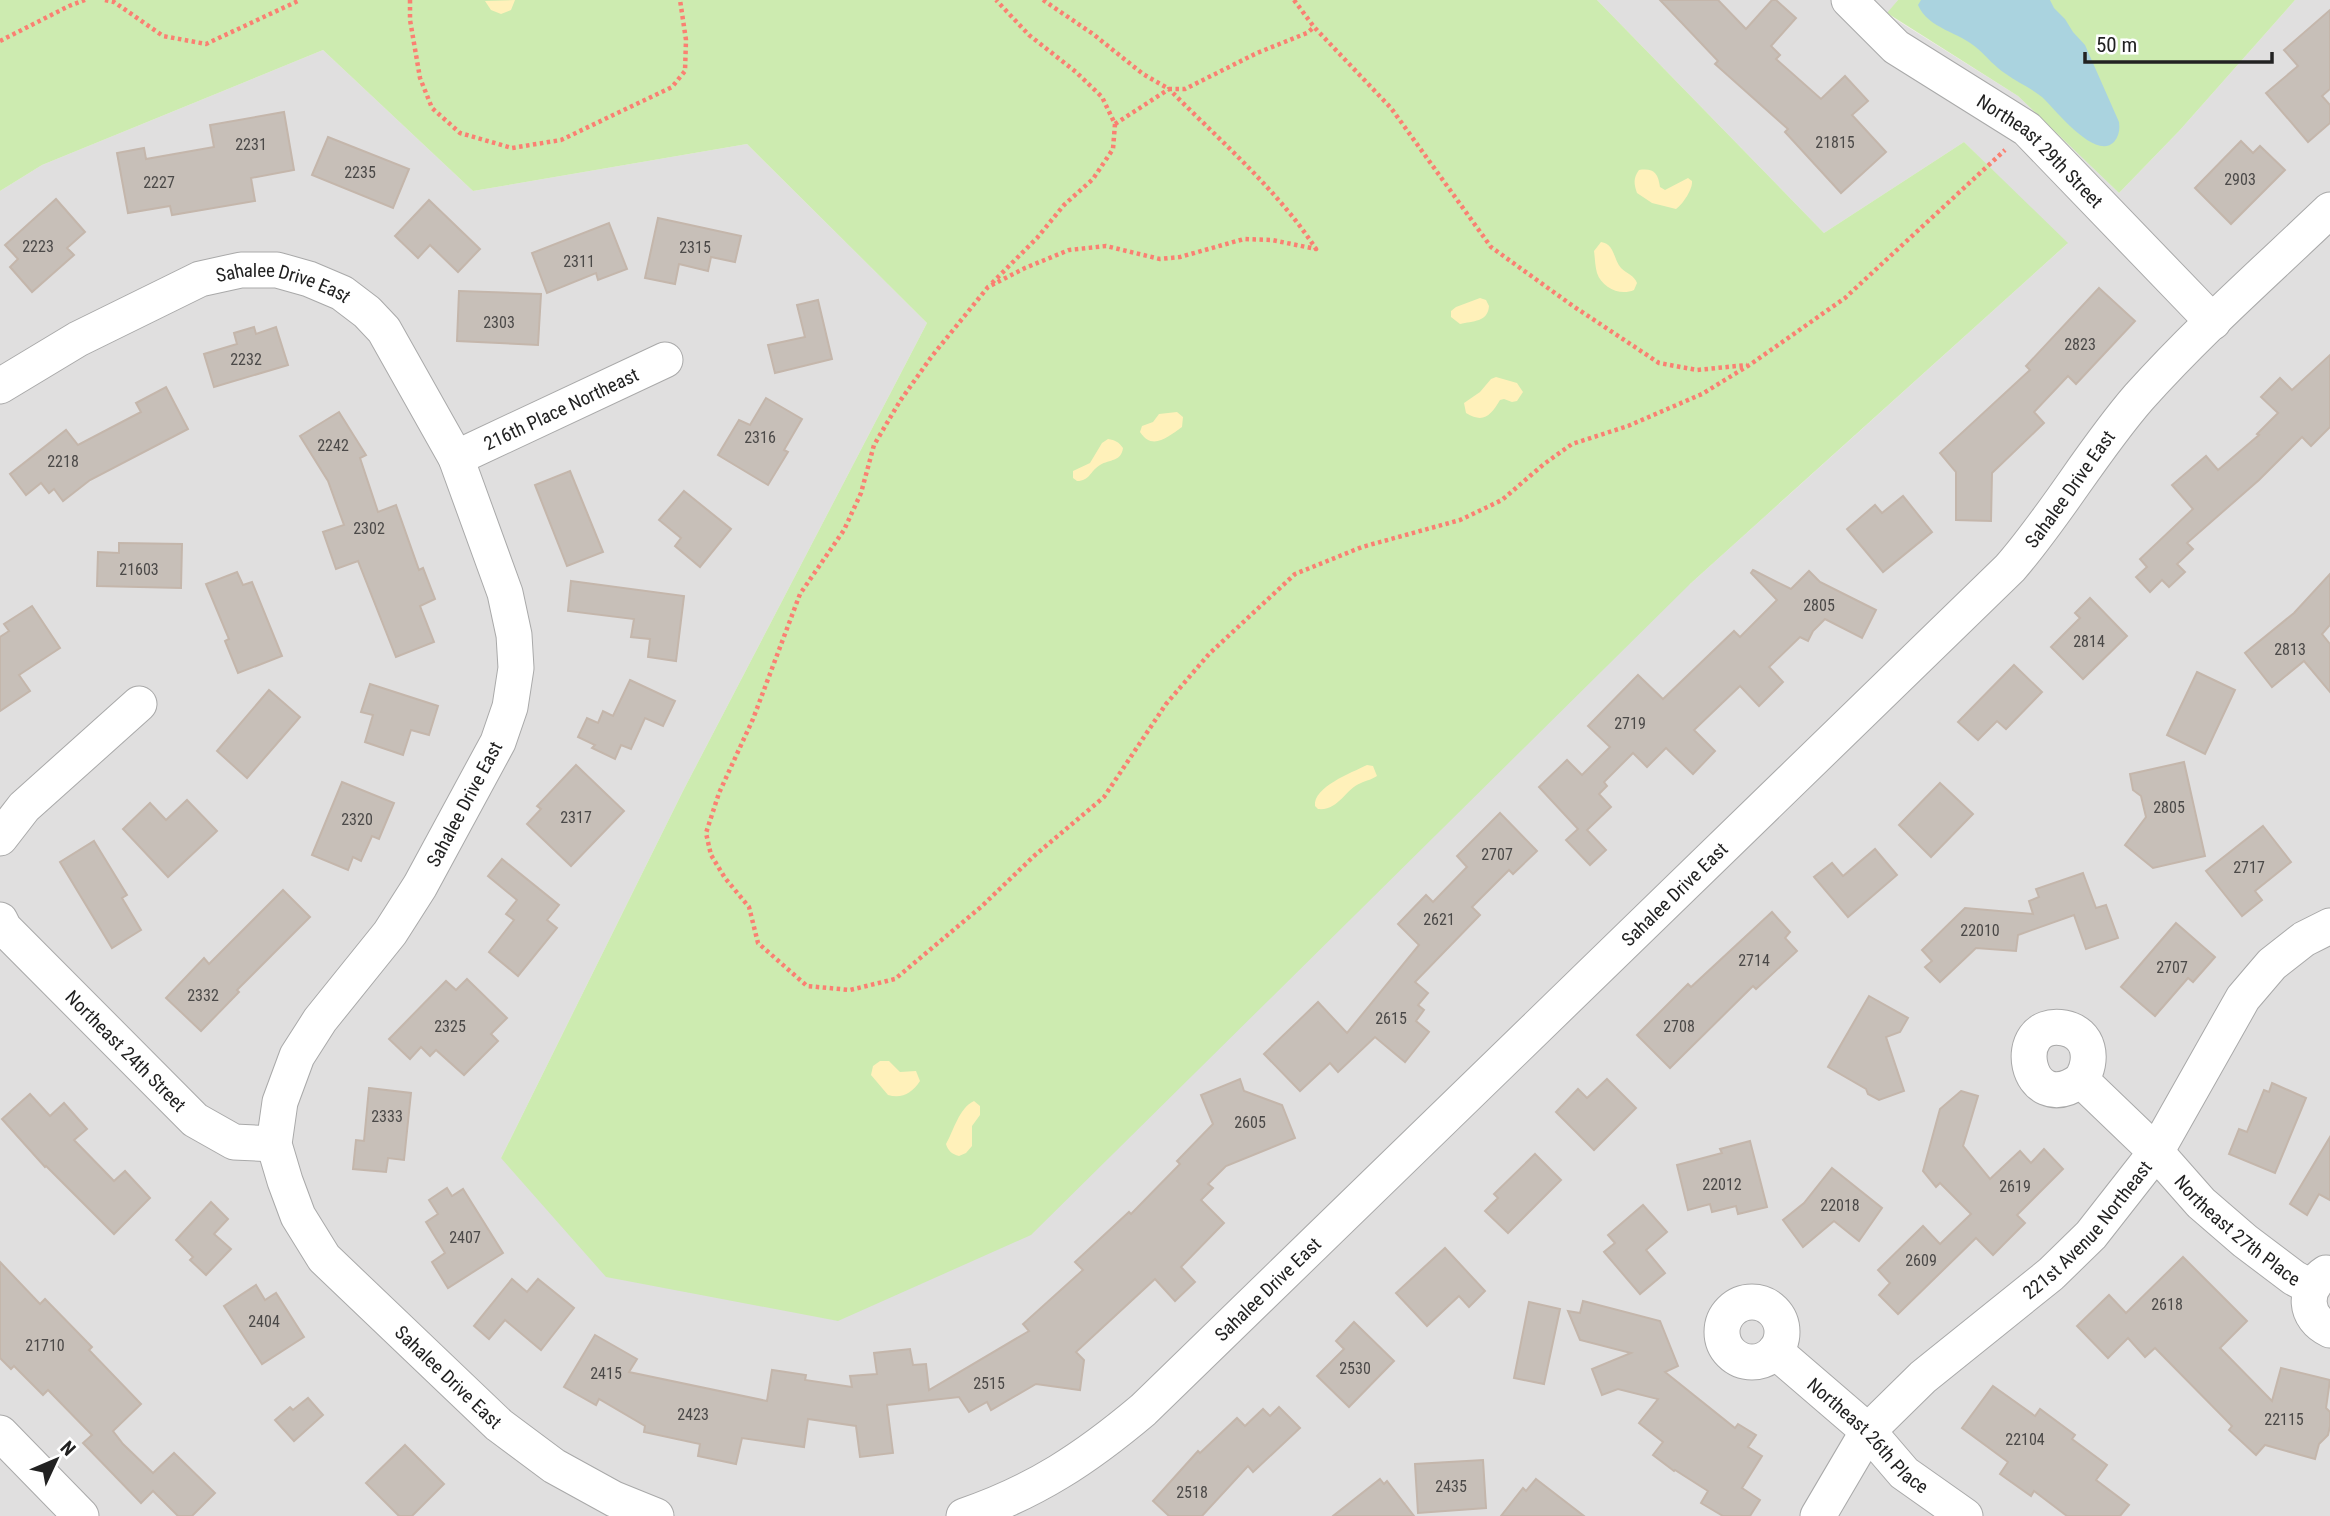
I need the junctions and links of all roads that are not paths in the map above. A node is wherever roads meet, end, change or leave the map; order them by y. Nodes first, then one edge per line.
1 (1849, 0) edge
2 (2330, 210) edge
3 (2213, 322) junction
4 (665, 360) dead end
5 (0, 386) edge
6 (456, 457) junction
7 (139, 704) dead end
8 (0, 838) edge
9 (0, 920) edge
10 (2330, 926) edge
11 (2081, 1080) dead end
12 (274, 1144) junction
13 (2156, 1152) junction
14 (2321, 1279) edge
15 (2330, 1330) edge
16 (1775, 1351) dead end
17 (1868, 1431) junction
18 (0, 1433) edge
19 (81, 1516) edge
20 (656, 1516) edge
21 (964, 1516) edge
22 (1818, 1516) edge
23 (1965, 1516) edge

1 - 3 street, Northeast 29th Street
2 - 3 street, Sahalee Drive East
3 - 21 street, Sahalee Drive East
4 - 6 street, 216th Place Northeast
5 - 6 street, Sahalee Drive East
6 - 12 street, Sahalee Drive East
7 - 8 street
9 - 12 street, Northeast 24th Street
10 - 13 street, 221st Avenue Northeast
11 - 13 street, Northeast 27th Place
12 - 20 street, Sahalee Drive East
13 - 14 street, Northeast 27th Place
13 - 17 street, 221st Avenue Northeast
14 - 15 street, Northeast 27th Place
16 - 17 street, Northeast 26th Place
17 - 22 street, 221st Avenue Northeast
17 - 23 street, Northeast 26th Place
18 - 19 street

